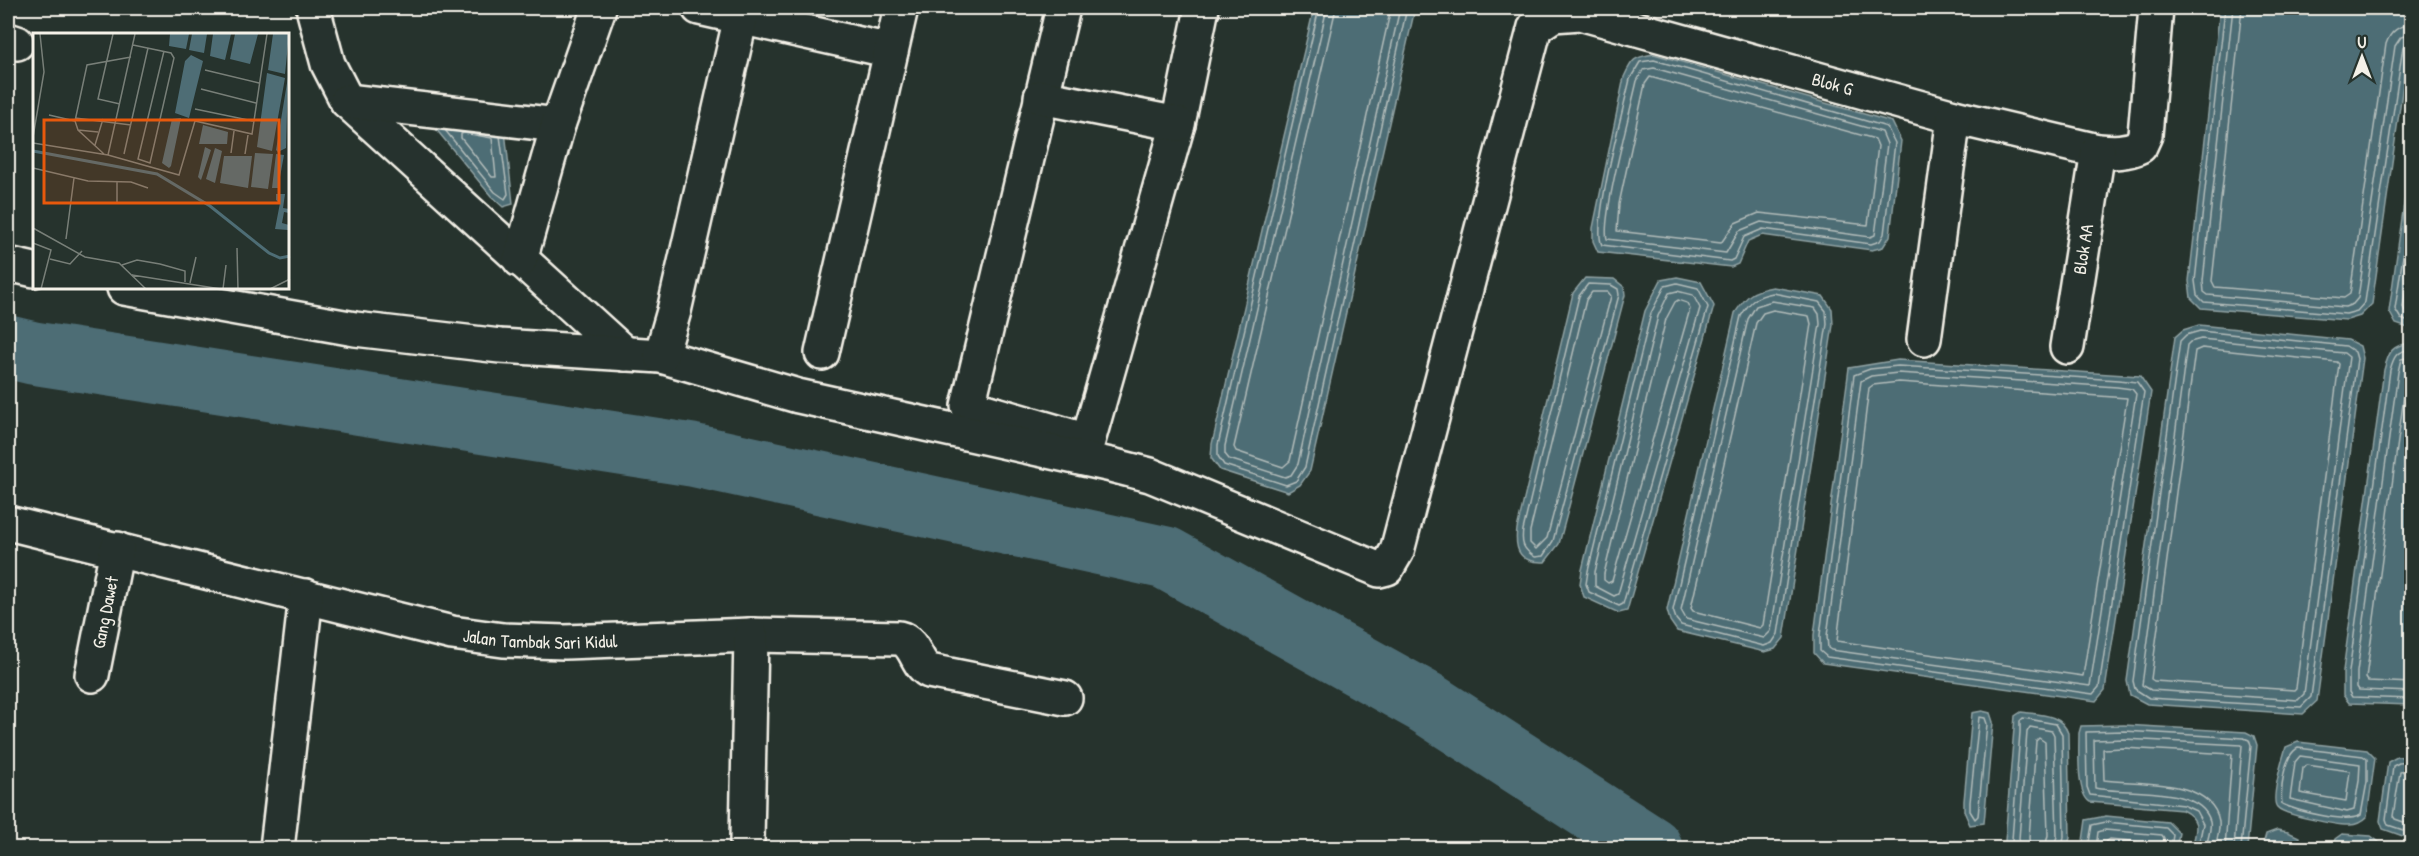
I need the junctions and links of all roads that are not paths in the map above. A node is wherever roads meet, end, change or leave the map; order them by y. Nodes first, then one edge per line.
1 (599, 8) edge
2 (699, 8) edge
3 (901, 8) edge
4 (1063, 8) edge
5 (1202, 8) edge
6 (2153, 8) edge
7 (308, 9) edge
8 (742, 12) edge
9 (891, 51) junction
10 (1041, 97) junction
11 (346, 101) junction
12 (1953, 117) junction
13 (1178, 124) junction
14 (558, 125) junction
15 (2098, 151) junction
16 (520, 260) junction
17 (8, 264) edge
18 (33, 270) edge
19 (135, 290) edge
20 (1924, 339) dead end
21 (2067, 347) dead end
22 (822, 353) dead end
23 (625, 354) junction
24 (661, 356) junction
25 (8, 523) edge
26 (117, 549) junction
27 (306, 596) junction
28 (751, 635) junction
29 (92, 675) dead end
30 (1065, 698) dead end
31 (747, 842) dead end
32 (277, 849) edge

1 - 14 street
2 - 8 street
3 - 9 street
4 - 10 street
5 - 13 street
6 - 15 street, Blok G
7 - 11 street
8 - 9 street
8 - 24 street
9 - 22 street
10 - 13 street
10 - 13 street
11 - 14 street
11 - 16 street
12 - 15 street, Blok G
12 - 20 street
12 - 24 street, Blok G
14 - 16 street
15 - 21 street, Blok AA
16 - 23 street
17 - 18 street
19 - 23 street
23 - 24 street
25 - 26 street, Jalan Tambak Sari Kidul
26 - 27 street, Jalan Tambak Sari Kidul
26 - 29 street, Gang Dawet
27 - 28 street, Jalan Tambak Sari Kidul
27 - 32 street
28 - 30 street, Jalan Tambak Sari Kidul
28 - 31 street

